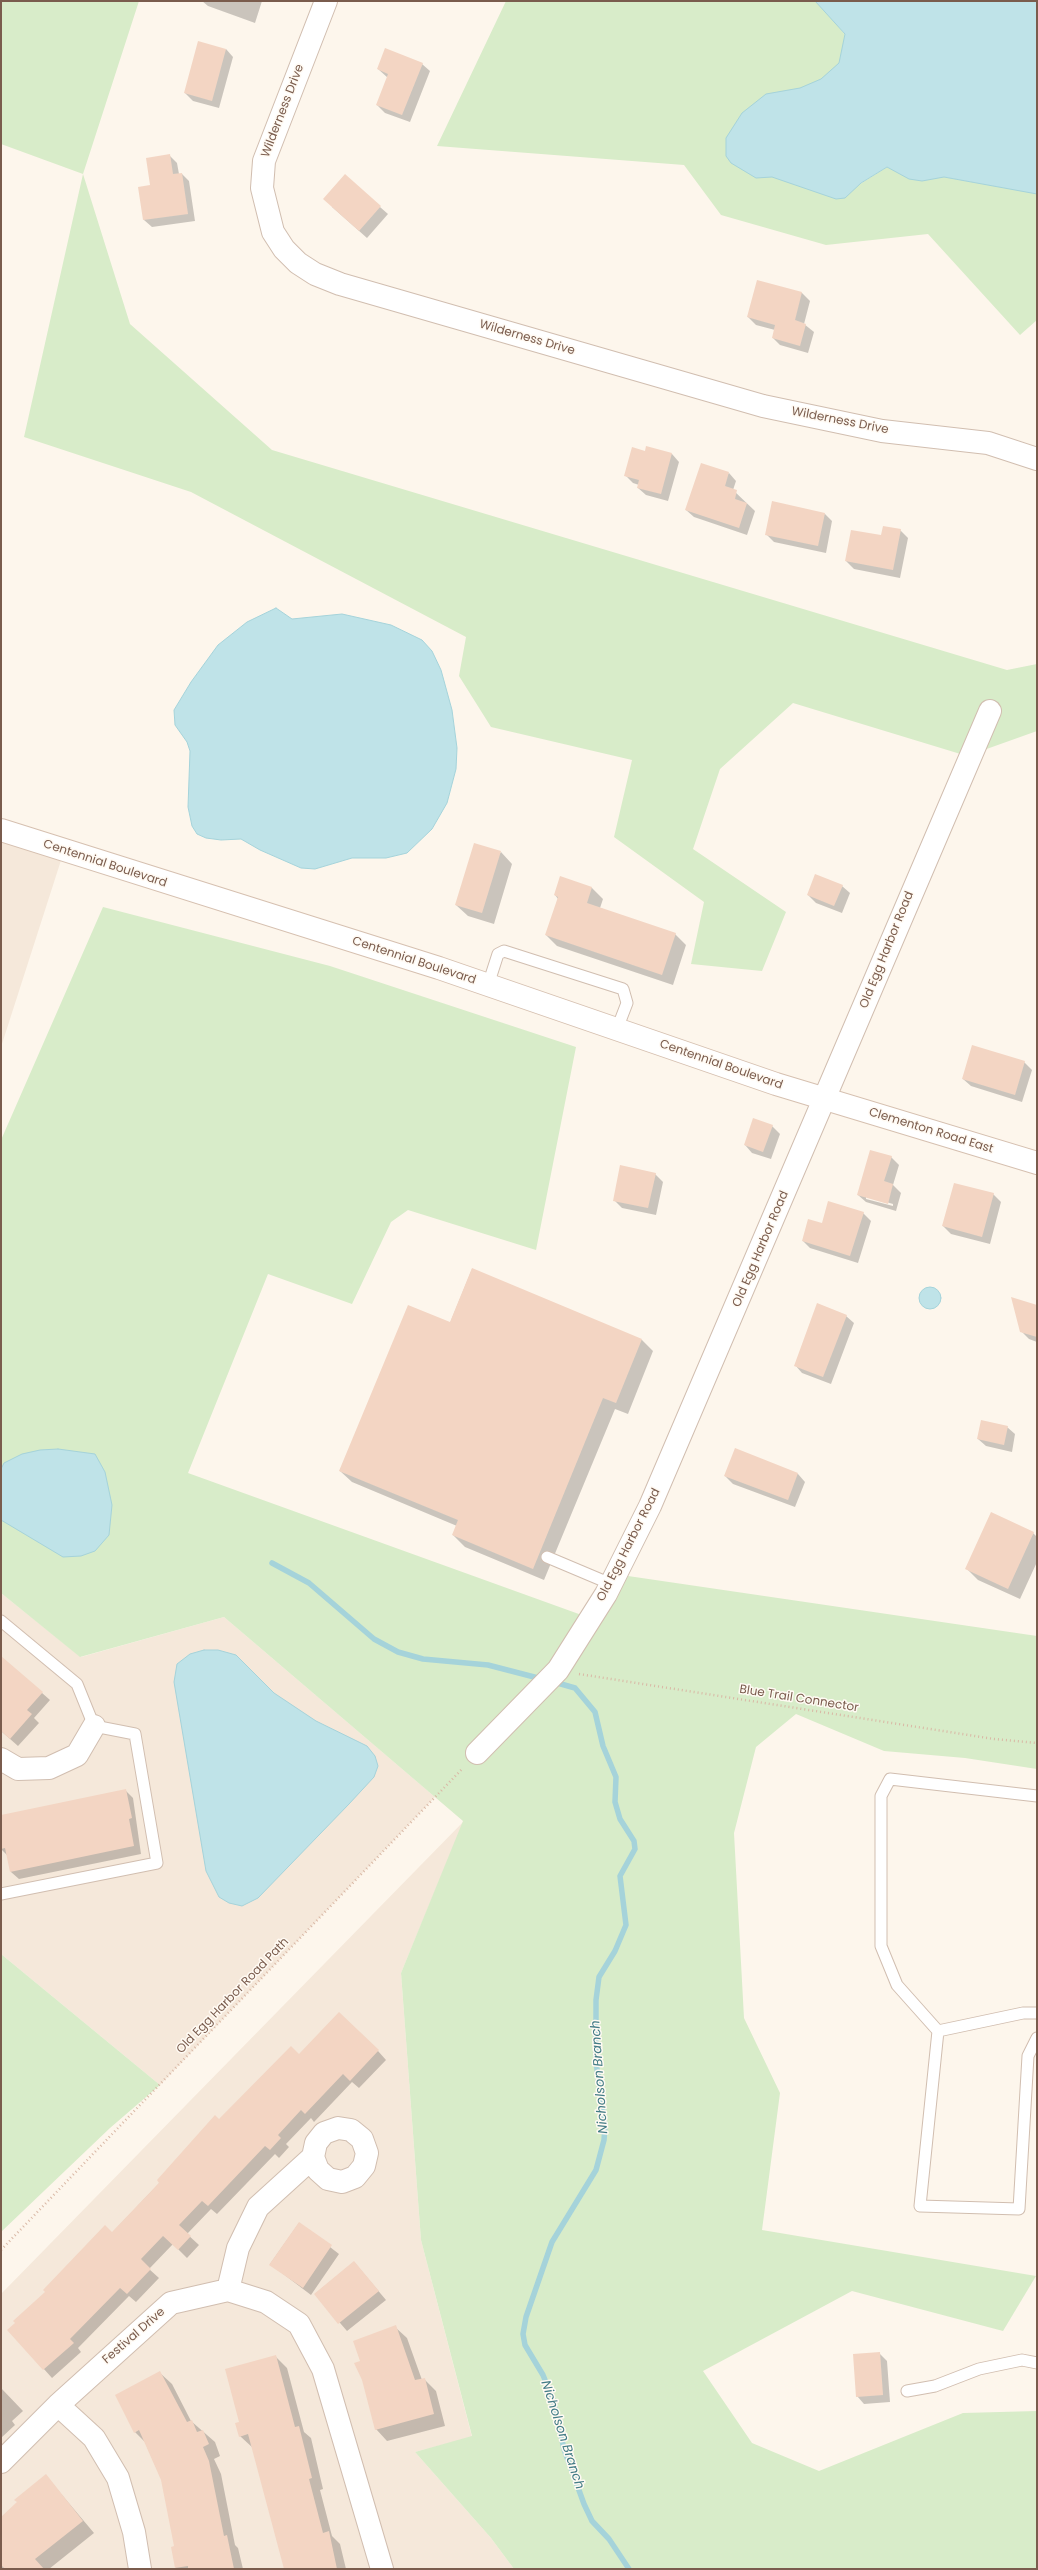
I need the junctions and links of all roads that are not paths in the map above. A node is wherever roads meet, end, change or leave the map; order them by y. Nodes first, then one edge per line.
1 (326, 1) edge
2 (1037, 459) edge
3 (990, 711) dead end
4 (1, 830) edge
5 (488, 985) junction
6 (617, 1029) junction
7 (825, 1099) junction
8 (1037, 1163) edge
9 (547, 1557) dead end
10 (611, 1584) junction
11 (1, 1621) edge
12 (94, 1726) junction
13 (477, 1753) road end
14 (1, 1759) edge
15 (1037, 1796) edge
16 (1, 1894) edge
17 (1037, 2013) edge
18 (938, 2031) junction
19 (1037, 2038) edge
20 (313, 2157) dead end
21 (228, 2290) junction
22 (1037, 2363) edge
23 (907, 2391) dead end
24 (58, 2405) junction
25 (1, 2462) edge
26 (140, 2569) edge
27 (382, 2569) edge

1 - 2 street, Wilderness Drive
3 - 7 street, Old Egg Harbor Road
4 - 5 street, Centennial Boulevard
5 - 6 street, Centennial Boulevard
5 - 6 lane
6 - 7 street, Centennial Boulevard
7 - 8 street, Clementon Road East
7 - 10 street, Old Egg Harbor Road
9 - 10 lane
10 - 13 street, Old Egg Harbor Road
11 - 12 lane
12 - 14 street
12 - 16 lane
15 - 18 lane
17 - 18 lane
18 - 19 lane
20 - 21 street
21 - 24 street, Festival Drive
21 - 27 street
22 - 23 lane
24 - 25 street, Festival Drive
24 - 26 street

